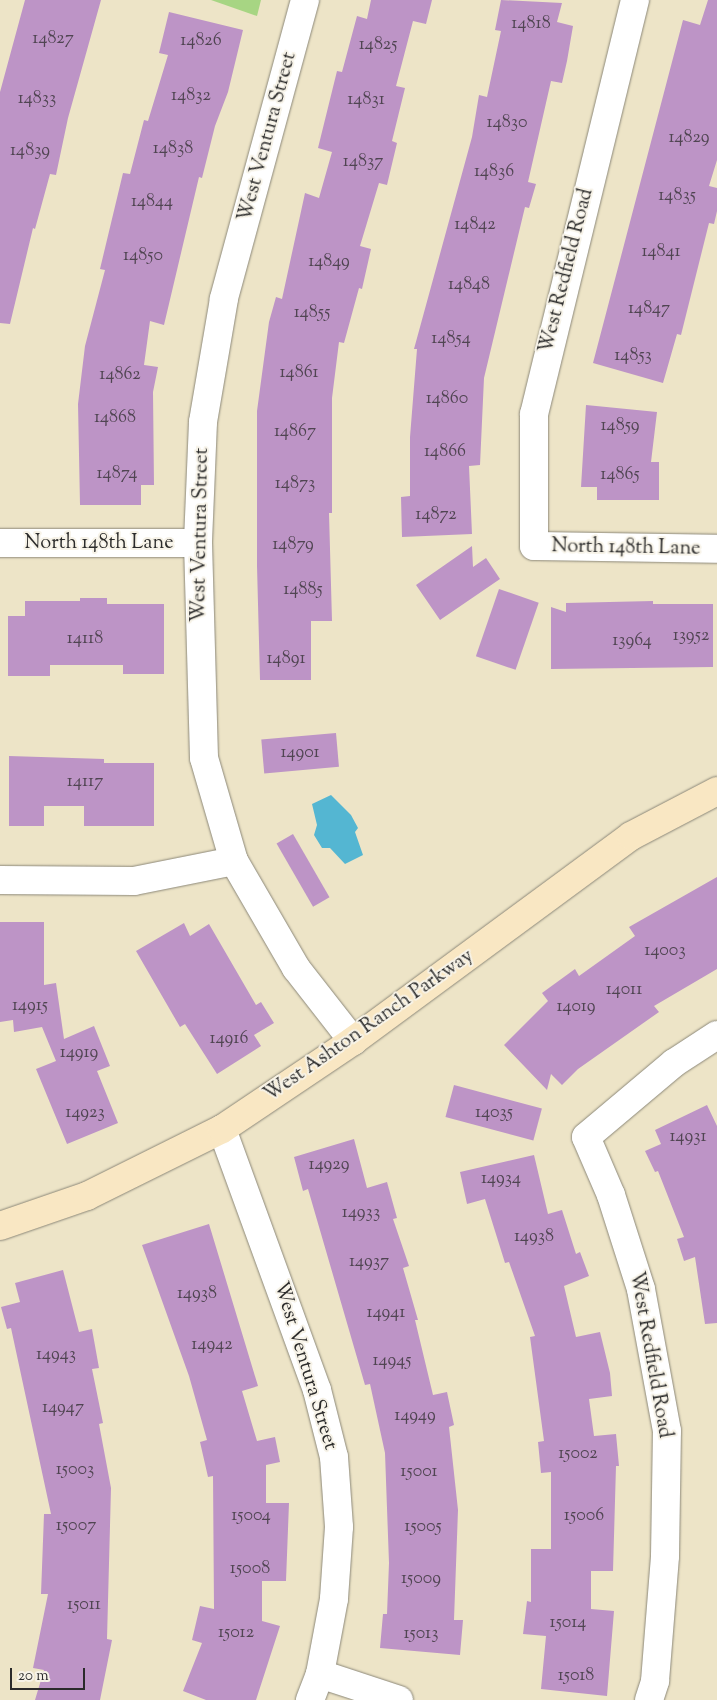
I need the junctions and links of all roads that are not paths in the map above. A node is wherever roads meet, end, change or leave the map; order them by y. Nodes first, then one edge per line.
1 (305, 0) edge
2 (635, 0) edge
3 (0, 543) edge
4 (198, 543) junction
5 (534, 546) joint
6 (717, 549) edge
7 (717, 791) edge
8 (234, 861) junction
9 (0, 880) edge
10 (717, 1035) edge
11 (353, 1041) junction
12 (222, 1129) junction
13 (0, 1226) edge
14 (320, 1674) junction
15 (310, 1700) edge
16 (399, 1700) edge
17 (649, 1700) edge

1 - 4 street, West Ventura Street
2 - 5 street, West Redfield Road
3 - 4 street, North 148th Lane
4 - 8 street, West Ventura Street
5 - 6 street, North 148th Lane
7 - 11 street, West Ashton Ranch Parkway
8 - 9 street
8 - 11 street, West Ventura Street
10 - 17 street, West Redfield Road
11 - 12 street, West Ashton Ranch Parkway
12 - 13 street, West Ashton Ranch Parkway
12 - 14 street, West Ventura Street
14 - 15 street, West Ventura Street
14 - 16 street

